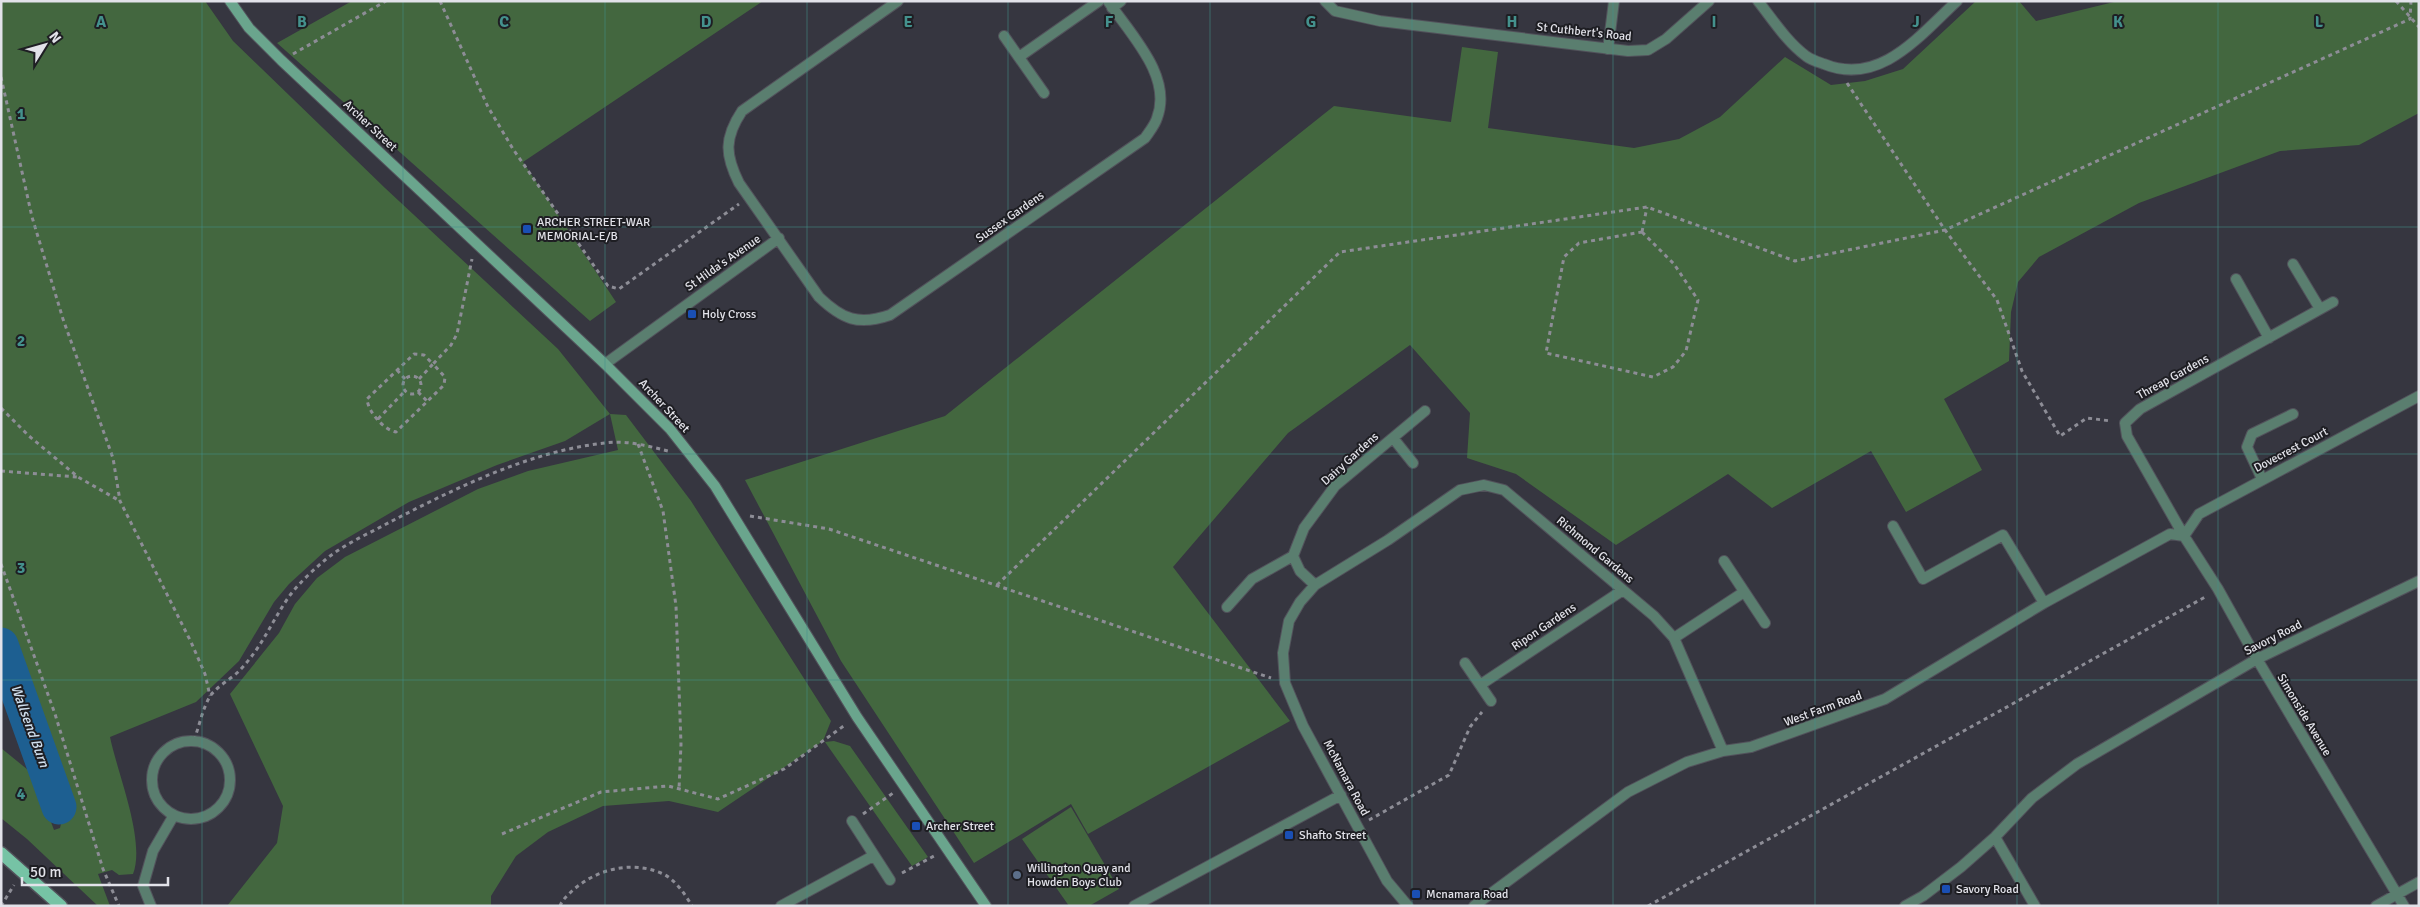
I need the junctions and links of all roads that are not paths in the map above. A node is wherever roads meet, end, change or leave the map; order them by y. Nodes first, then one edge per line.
1 (230, 1) edge
2 (898, 1) edge
3 (1099, 1) edge
4 (1122, 1) edge
5 (1325, 1) edge
6 (1614, 1) edge
7 (1709, 1) edge
8 (1758, 1) edge
9 (1957, 1) edge
10 (1110, 4) edge
11 (1004, 36) dead end
12 (1608, 49) junction
13 (1019, 57) junction
14 (1044, 93) dead end
15 (779, 238) junction
16 (2293, 264) dead end
17 (2236, 280) dead end
18 (2333, 302) dead end
19 (2320, 309) junction
20 (2269, 338) junction
21 (605, 364) junction
22 (2419, 396) edge
23 (1425, 411) dead end
24 (2293, 414) dead end
25 (1393, 438) junction
26 (1413, 463) dead end
27 (2262, 479) junction
28 (1893, 526) dead end
29 (2184, 536) junction
30 (1293, 556) junction
31 (1724, 561) dead end
32 (2419, 581) edge
33 (1315, 585) junction
34 (1623, 590) junction
35 (1744, 592) junction
36 (2044, 603) junction
37 (1227, 607) dead end
38 (1765, 623) dead end
39 (1674, 638) junction
40 (2257, 659) junction
41 (1465, 663) dead end
42 (1480, 685) junction
43 (1491, 701) road end
44 (1723, 751) junction
45 (1341, 795) junction
46 (174, 815) junction
47 (852, 821) road end
48 (1995, 837) junction
49 (1, 853) edge
50 (873, 856) junction
51 (890, 880) road end
52 (2419, 882) edge
53 (2397, 894) junction
54 (61, 906) edge
55 (151, 906) edge
56 (781, 906) edge
57 (986, 906) edge
58 (1134, 906) edge
59 (1408, 906) edge
60 (1474, 906) edge
61 (1904, 906) edge
62 (2034, 906) edge
63 (2376, 906) edge
64 (2404, 906) edge

1 - 21 main road, Archer Street
2 - 15 street, St Hilda's Avenue
3 - 13 street
4 - 10 street
5 - 12 street, St Cuthbert's Road
6 - 12 street
7 - 12 street, St Cuthbert's Road
8 - 9 street
10 - 15 street, Sussex Gardens
11 - 13 street
13 - 14 street
15 - 21 street, St Hilda's Avenue
16 - 19 street
17 - 20 street
18 - 19 street, Threap Gardens
19 - 20 street, Threap Gardens
20 - 29 street, Threap Gardens
21 - 57 main road, Archer Street
22 - 27 street, Dovecrest Court
23 - 25 street, Dairy Gardens
24 - 27 street
25 - 26 street
25 - 30 street, Dairy Gardens
27 - 29 street, Dovecrest Court
28 - 36 street
29 - 36 street, West Farm Road
29 - 40 street, Simonside Avenue
30 - 33 street
30 - 37 street
31 - 35 street
32 - 40 street, Savory Road
33 - 34 street, Richmond Gardens
33 - 45 street, McNamara Road
34 - 39 street, Richmond Gardens
34 - 42 street, Ripon Gardens
35 - 38 street
35 - 39 street
36 - 44 street, West Farm Road
39 - 44 street, Richmond Gardens
40 - 48 street, Savory Road
40 - 53 street, Simonside Avenue
41 - 42 street
42 - 43 street
44 - 60 street, West Farm Road
45 - 58 street
45 - 59 street, McNamara Road
46 - 46 street
46 - 55 street
47 - 50 street
48 - 61 street, Savory Road
48 - 62 street
49 - 54 main road
50 - 51 street
50 - 56 street
52 - 53 street
53 - 63 street
53 - 64 street, Simonside Avenue

